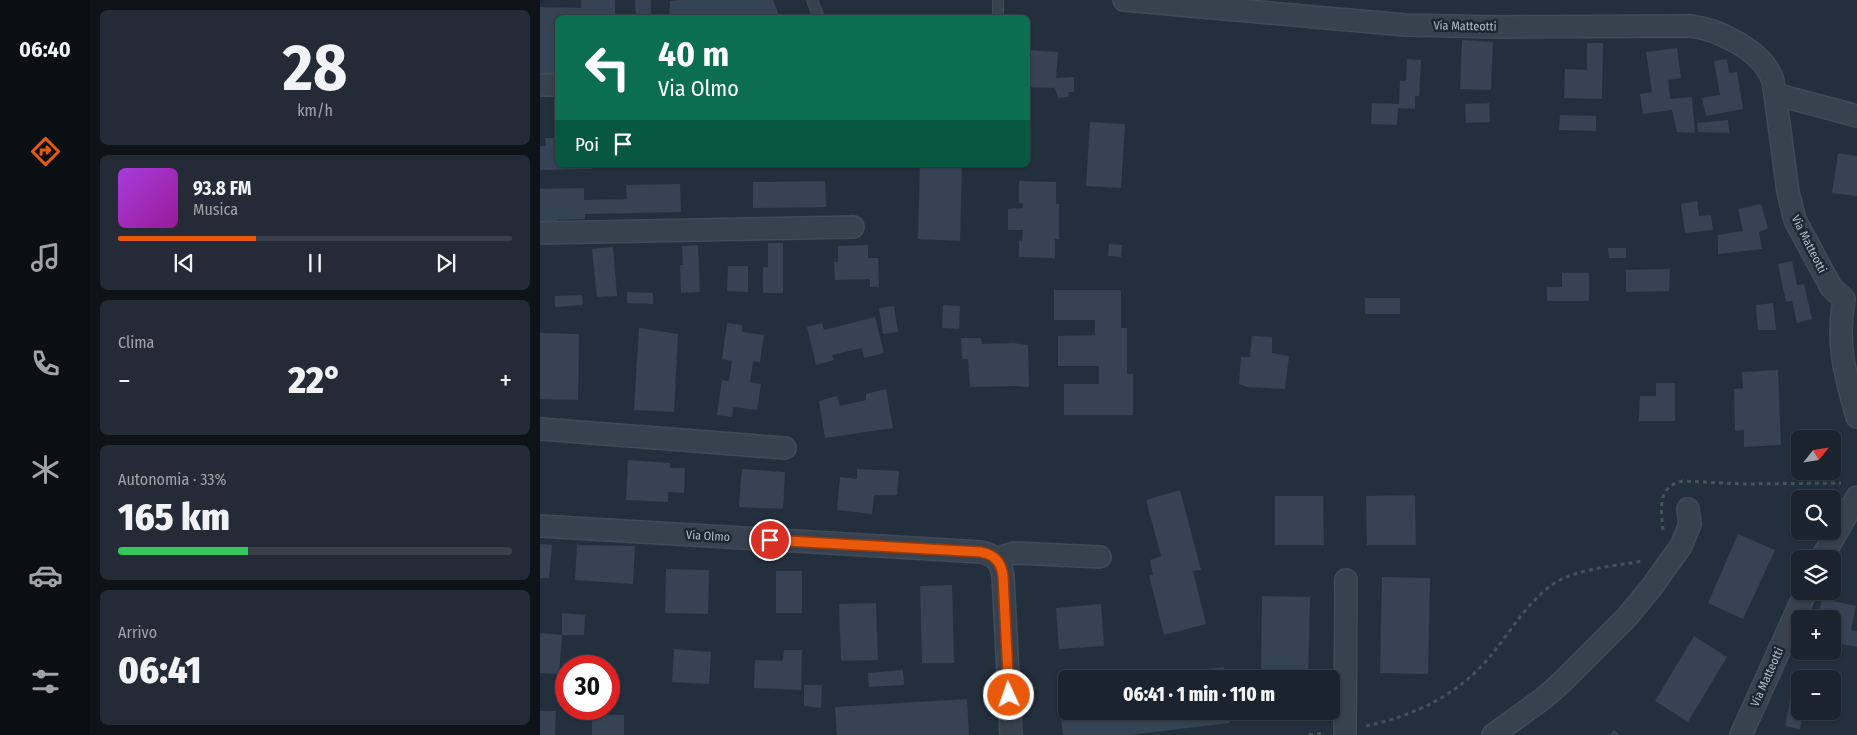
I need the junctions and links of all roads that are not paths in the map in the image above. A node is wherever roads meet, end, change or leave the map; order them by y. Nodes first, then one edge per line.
1 (812, 0) edge
2 (998, 0) edge
3 (1124, 0) edge
4 (818, 15) edge
5 (998, 15) edge
6 (540, 85) edge
7 (555, 85) edge
8 (1775, 94) junction
9 (1857, 116) edge
10 (852, 227) dead end
11 (540, 233) edge
12 (1850, 302) edge
13 (1857, 417) edge
14 (540, 429) edge
15 (785, 448) dead end
16 (1852, 490) edge
17 (1688, 509) dead end
18 (540, 526) edge
19 (1825, 550) edge
20 (1100, 557) dead end
21 (998, 560) junction
22 (1346, 580) dead end
23 (1802, 600) edge
24 (1352, 731) edge
25 (1011, 735) edge
26 (1493, 735) edge
27 (1741, 735) edge

1 - 4 lane
2 - 5 lane
3 - 8 street, Via Matteotti
6 - 7 street
8 - 9 street
8 - 12 street, Via Matteotti
10 - 11 street
12 - 13 street, Via Matteotti
14 - 15 street
16 - 19 street
17 - 26 street
18 - 21 street, Via Olmo
20 - 21 street
21 - 25 street
22 - 24 street
23 - 27 street, Via Matteotti

